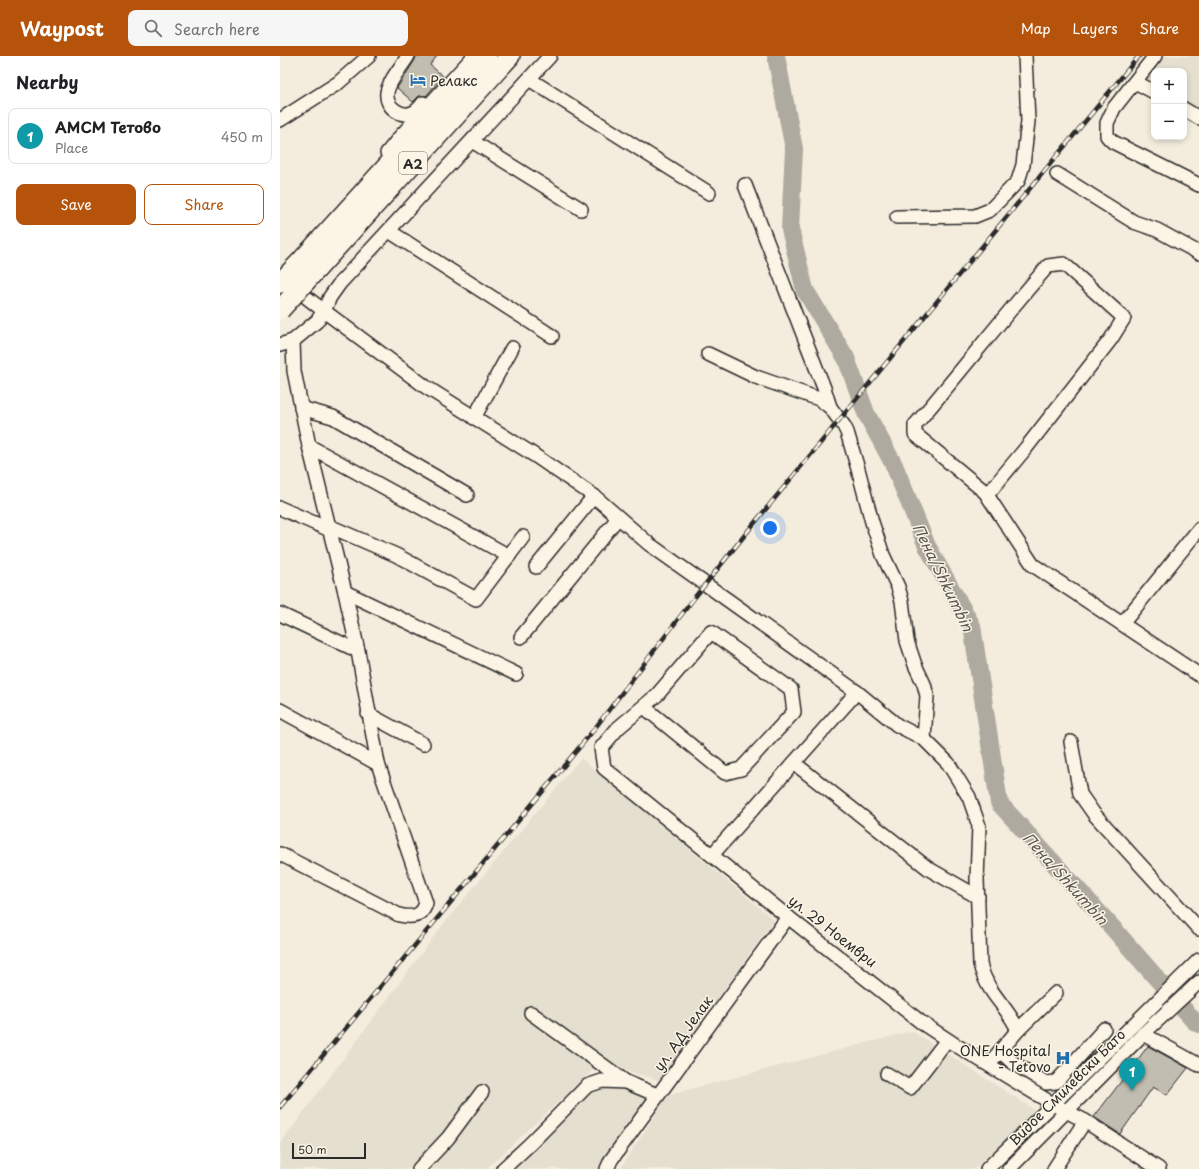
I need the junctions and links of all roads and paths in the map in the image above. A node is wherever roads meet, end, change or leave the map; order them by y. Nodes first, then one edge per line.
1 (369, 56) edge
2 (408, 56) edge
3 (487, 56) edge
4 (510, 56) edge
5 (550, 56) edge
6 (1025, 56) edge
7 (1155, 56) edge
8 (469, 59) edge
9 (529, 79) junction
10 (1135, 82) junction
11 (1151, 90) edge
12 (1187, 111) edge
13 (1199, 118) edge
14 (280, 120) edge
15 (472, 141) junction
16 (1057, 174) dead end
17 (745, 185) dead end
18 (1199, 185) edge
19 (709, 193) dead end
20 (581, 209) dead end
21 (897, 217) dead end
22 (389, 231) junction
23 (1199, 253) edge
24 (309, 264) junction
25 (280, 276) edge
26 (280, 283) edge
27 (280, 310) edge
28 (324, 311) junction
29 (552, 336) dead end
30 (292, 341) junction
31 (280, 346) edge
32 (512, 348) dead end
33 (708, 354) dead end
34 (830, 407) junction
35 (302, 408) junction
36 (474, 418) junction
37 (309, 446) junction
38 (467, 495) dead end
39 (987, 495) junction
40 (594, 496) junction
41 (280, 508) edge
42 (618, 518) junction
43 (329, 528) junction
44 (1199, 529) edge
45 (523, 537) dead end
46 (509, 556) junction
47 (536, 567) dead end
48 (345, 592) junction
49 (280, 614) edge
50 (1122, 624) junction
51 (522, 637) dead end
52 (358, 651) junction
53 (516, 674) dead end
54 (1199, 675) edge
55 (857, 692) junction
56 (644, 707) junction
57 (280, 710) edge
58 (368, 714) junction
59 (924, 739) junction
60 (1071, 742) dead end
61 (423, 744) dead end
62 (794, 763) junction
63 (378, 764) junction
64 (280, 854) edge
65 (712, 855) junction
66 (978, 897) junction
67 (788, 917) junction
68 (1199, 929) edge
69 (1199, 960) edge
70 (1199, 982) edge
71 (1056, 993) dead end
72 (531, 1013) dead end
73 (1104, 1029) dead end
74 (1018, 1030) junction
75 (1146, 1031) junction
76 (947, 1040) junction
77 (1000, 1051) junction
78 (989, 1064) junction
79 (1199, 1065) edge
80 (887, 1074) dead end
81 (626, 1082) junction
82 (482, 1092) dead end
83 (657, 1096) junction
84 (1053, 1104) junction
85 (1067, 1112) junction
86 (1084, 1121) junction
87 (1155, 1168) edge
88 (419, 1169) edge
89 (503, 1169) edge
90 (607, 1169) edge
91 (987, 1169) edge
92 (1009, 1169) edge
93 (1054, 1169) edge

1 - 14 street
2 - 8 street
3 - 24 highway, A2
4 - 24 highway, A2
5 - 9 street
6 - 21 street
7 - 10 street
8 - 24 street
9 - 15 street
9 - 19 street
10 - 11 street
10 - 18 street
12 - 13 street
15 - 20 street
15 - 22 street
16 - 23 street
17 - 34 street
22 - 28 street
22 - 29 street
24 - 26 highway, A2, bridge
24 - 27 highway, A2, bridge
25 - 28 street
28 - 30 street
28 - 36 street
30 - 31 street
30 - 35 street
32 - 36 street
33 - 34 street
34 - 59 street
35 - 37 street
35 - 38 street
36 - 40 street
37 - 43 street
37 - 46 street
39 - 39 street
39 - 50 street
40 - 42 street
40 - 47 street
41 - 43 street
42 - 51 street
42 - 55 street
43 - 46 street
43 - 48 street
44 - 50 street
45 - 46 street
48 - 52 street
48 - 53 street
49 - 52 street
50 - 54 street
52 - 58 street
55 - 59 street
55 - 62 street
56 - 56 street
56 - 65 street, ул. 29 Ноември
57 - 63 street
58 - 61 street
58 - 63 street
59 - 66 street
60 - 68 street
62 - 65 street
62 - 66 street
63 - 64 street
65 - 67 street, ул. 29 Ноември
66 - 74 street
67 - 76 street, ул. 29 Ноември
67 - 83 street, ул. АД Јелак
69 - 84 street, Видое Смилевски Бато
70 - 75 street, Видое Смилевски Бато
71 - 74 street
72 - 81 street
73 - 77 street
74 - 77 street
75 - 79 street
75 - 85 street, Видое Смилевски Бато
76 - 78 street, ул. 29 Ноември
76 - 80 street
77 - 78 street
78 - 84 street, ул. 29 Ноември
81 - 83 street
81 - 89 street
82 - 88 street
83 - 90 street, ул. АД Јелак
84 - 85 street, ул. 29 Ноември
84 - 91 street, Видое Смилевски Бато
85 - 86 street, ул. 29 Ноември
85 - 92 street, Видое Смилевски Бато
86 - 87 street, ул. 29 Ноември
86 - 93 street

